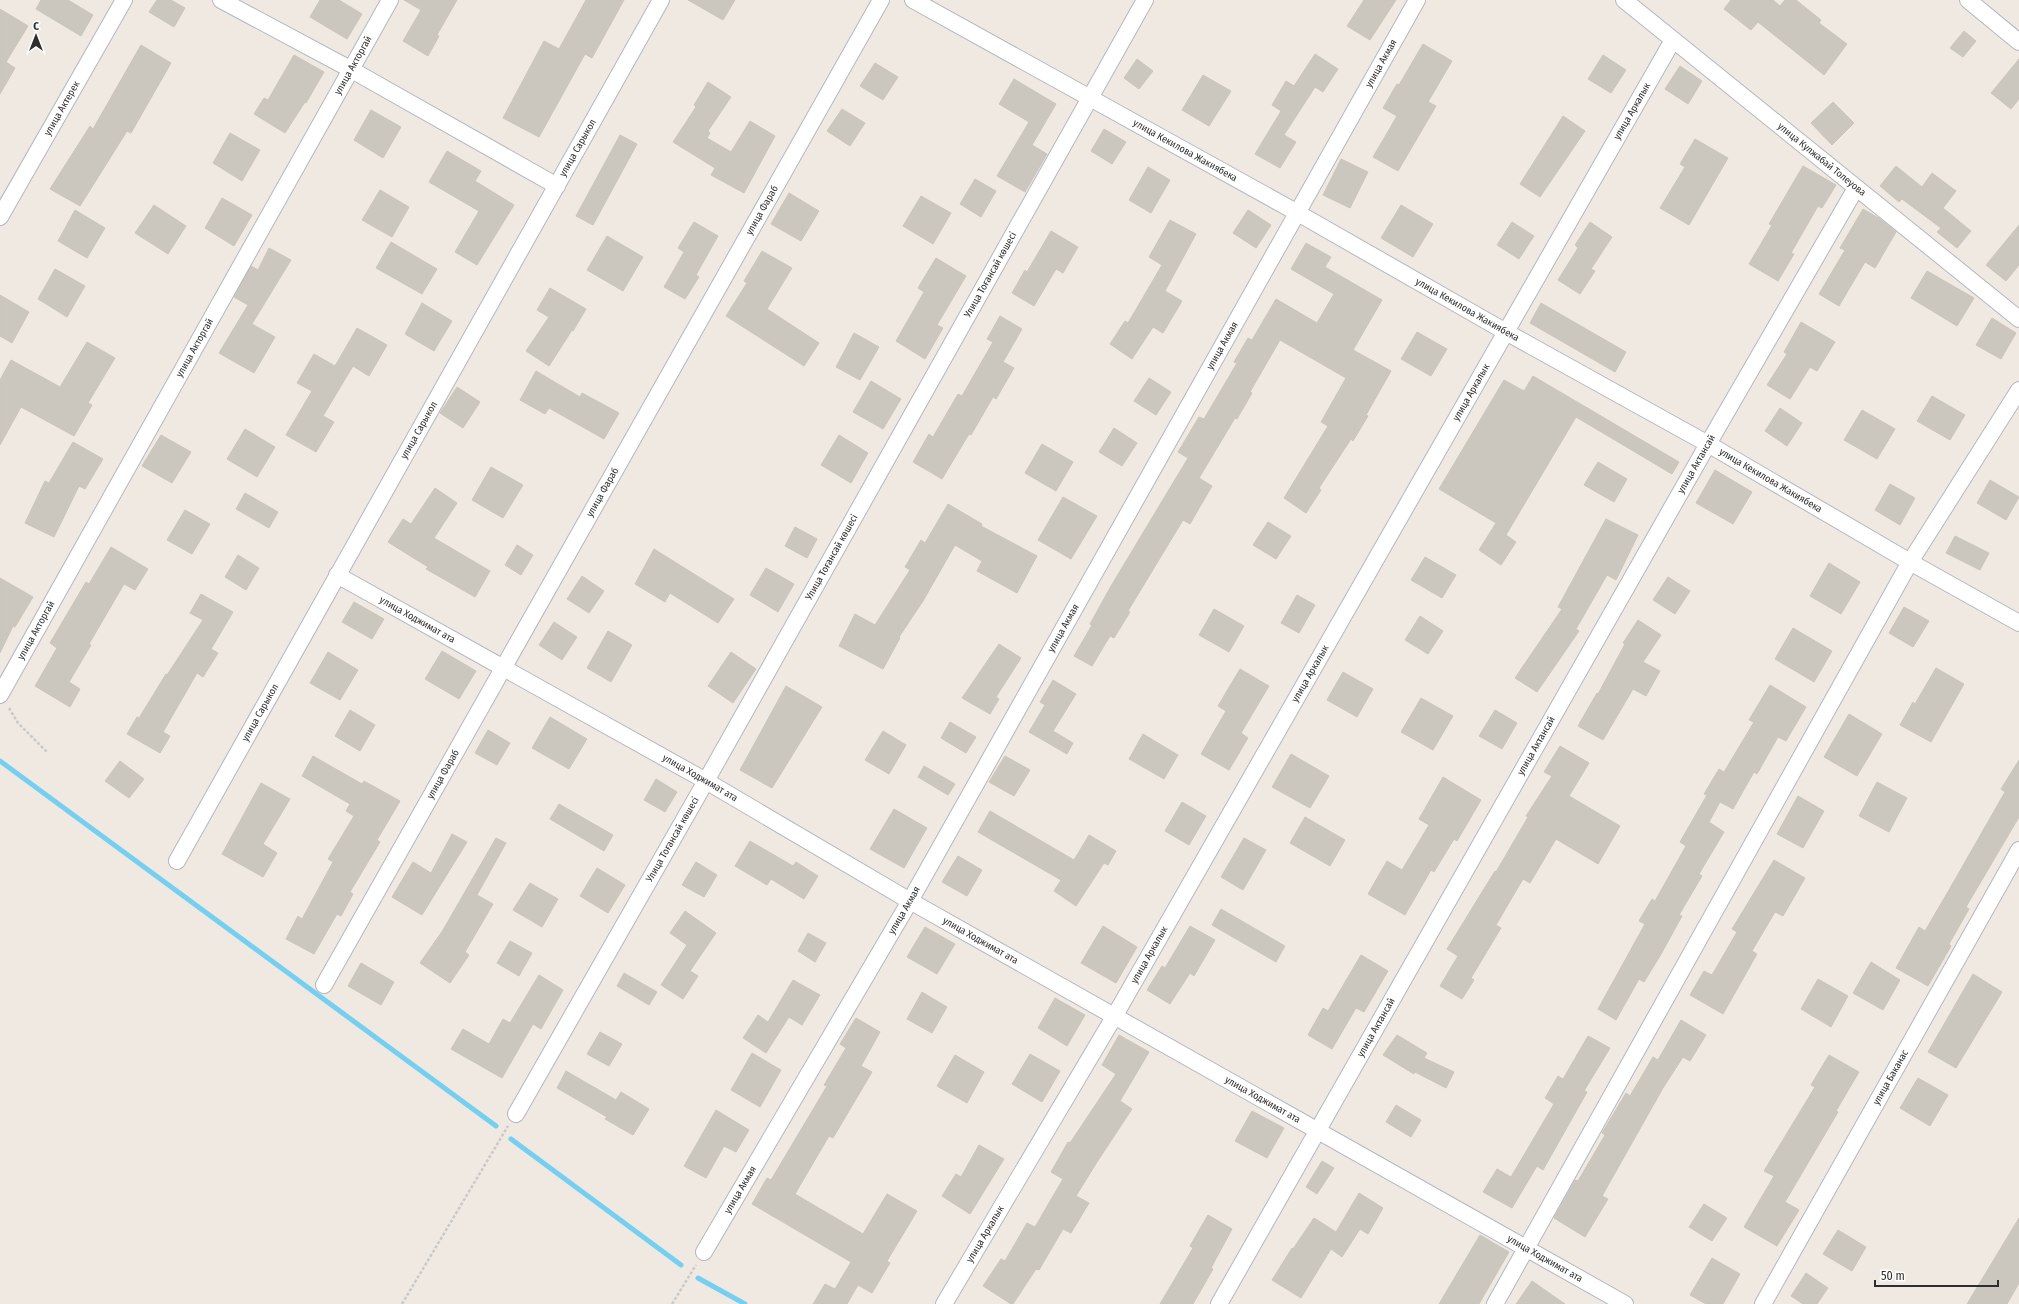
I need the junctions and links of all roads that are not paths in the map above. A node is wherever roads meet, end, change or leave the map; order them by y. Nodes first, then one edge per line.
1 (124, 0) edge
2 (220, 0) edge
3 (390, 0) edge
4 (662, 0) edge
5 (881, 0) edge
6 (913, 0) edge
7 (1145, 0) edge
8 (1417, 0) edge
9 (1624, 0) edge
10 (1968, 0) edge
11 (1673, 40) junction
12 (2019, 42) edge
13 (350, 69) junction
14 (1091, 99) junction
15 (557, 186) junction
16 (1856, 188) junction
17 (1296, 212) junction
18 (0, 217) edge
19 (2019, 319) edge
20 (1506, 332) junction
21 (2019, 390) edge
22 (1708, 444) junction
23 (1910, 562) junction
24 (337, 575) junction
25 (2019, 623) edge
26 (504, 669) junction
27 (4, 701) edge
28 (706, 782) junction
29 (2019, 850) edge
30 (177, 860) dead end
31 (910, 901) junction
32 (324, 985) dead end
33 (1114, 1017) junction
34 (516, 1114) road end
35 (1317, 1130) junction
36 (1526, 1248) junction
37 (704, 1252) road end
38 (944, 1304) edge
39 (1219, 1304) edge
40 (1495, 1304) edge
41 (1625, 1304) edge
42 (1763, 1304) edge

1 - 18 street, улица Актерек
2 - 13 street
3 - 13 street, улица Акторгай
4 - 15 street, улица Сарыкол
5 - 26 street, улица Фараб
6 - 14 street, улица Кекилова Жакиябека
7 - 14 street, Улица Тоғансай көшесі
8 - 17 street, улица Акмая
9 - 11 street, улица Кулжабай Толеуова
10 - 12 street
11 - 16 street, улица Кулжабай Толеуова
11 - 20 street, улица Аркалык
13 - 15 street
13 - 27 street, улица Акторгай
14 - 17 street, улица Кекилова Жакиябека
14 - 28 street, Улица Тоғансай көшесі
15 - 24 street, улица Сарыкол
16 - 19 street, улица Кулжабай Толеуова
16 - 22 street, улица Актансай
17 - 20 street, улица Кекилова Жакиябека
17 - 31 street, улица Акмая
20 - 22 street, улица Кекилова Жакиябека
20 - 33 street, улица Аркалык
21 - 23 street
22 - 23 street, улица Кекилова Жакиябека
22 - 35 street, улица Актансай
23 - 25 street, улица Кекилова Жакиябека
23 - 36 street
24 - 26 street, улица Ходжимат ата
24 - 30 street, улица Сарыкол
26 - 28 street, улица Ходжимат ата
26 - 32 street, улица Фараб
28 - 31 street, улица Ходжимат ата
28 - 34 street, Улица Тоғансай көшесі
29 - 42 street, улица Баканас
31 - 33 street, улица Ходжимат ата
31 - 37 street, улица Акмая
33 - 35 street, улица Ходжимат ата
33 - 38 street, улица Аркалык
35 - 36 street, улица Ходжимат ата
35 - 39 street, улица Актансай
36 - 40 street
36 - 41 street, улица Ходжимат ата

